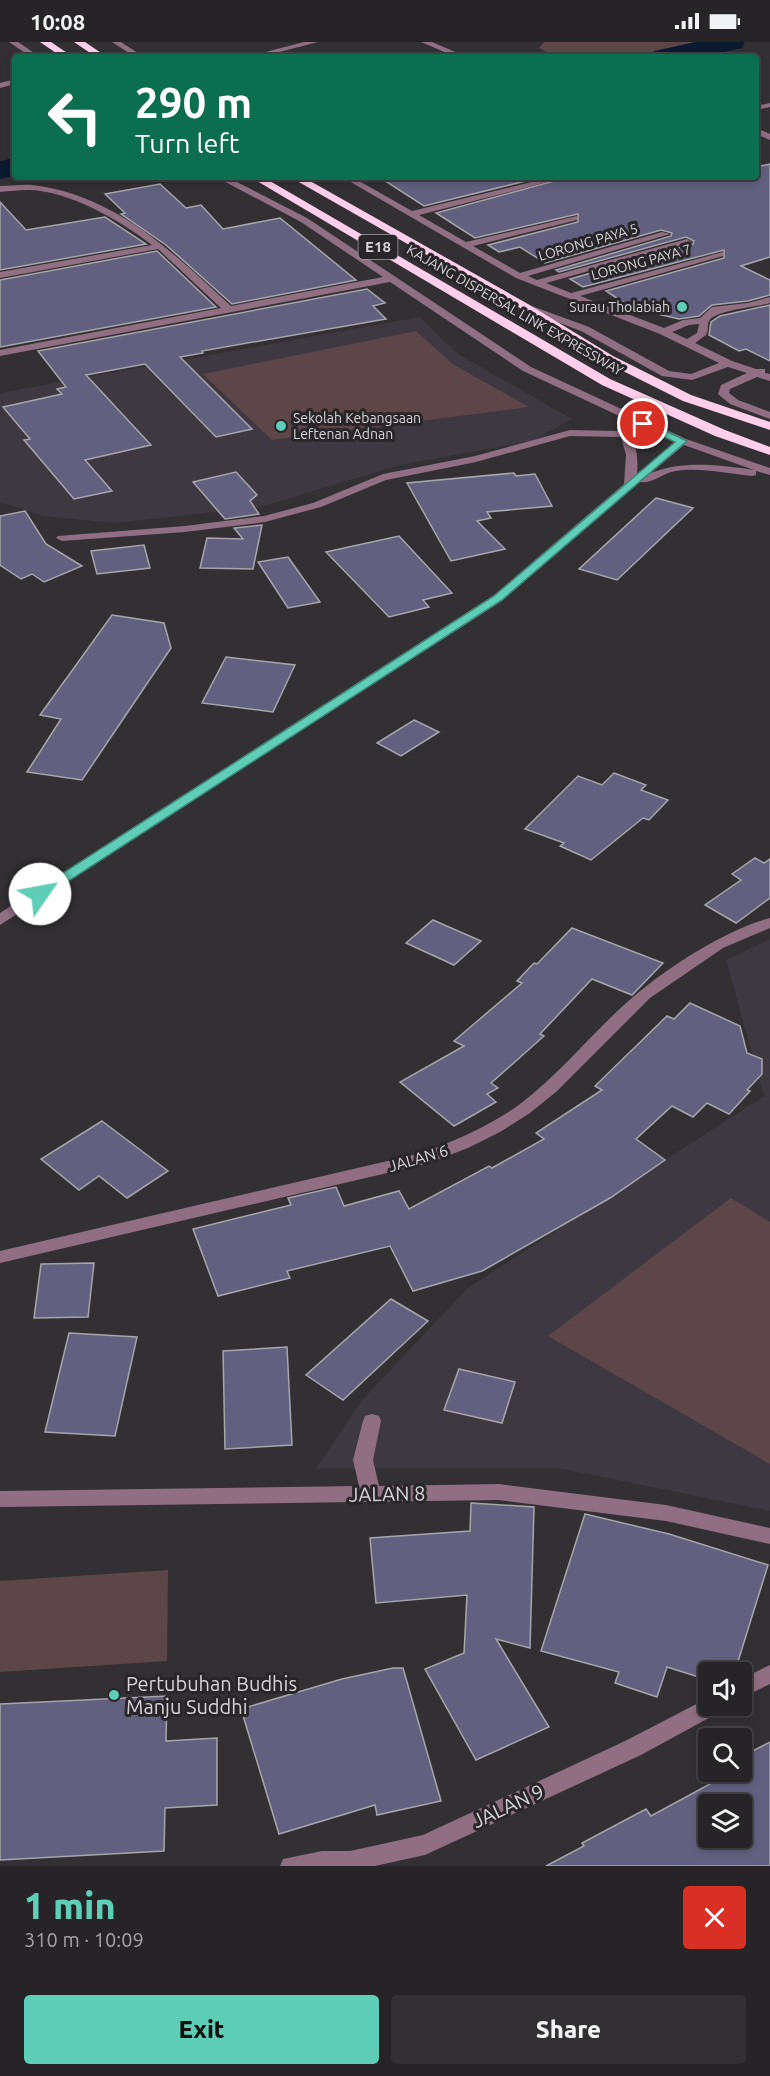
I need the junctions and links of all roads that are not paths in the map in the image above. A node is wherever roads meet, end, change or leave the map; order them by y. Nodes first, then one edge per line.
1 (13, 42) edge
2 (45, 42) edge
3 (79, 42) edge
4 (116, 42) edge
5 (314, 42) edge
6 (425, 42) edge
7 (31, 54) edge
8 (63, 54) edge
9 (97, 54) edge
10 (135, 54) edge
11 (263, 54) edge
12 (455, 54) edge
13 (226, 180) edge
14 (260, 180) edge
15 (300, 180) edge
16 (351, 180) edge
17 (551, 180) edge
18 (0, 189) edge
19 (411, 214) junction
20 (574, 218) dead end
21 (665, 234) dead end
22 (687, 242) dead end
23 (464, 245) junction
24 (160, 246) junction
25 (720, 254) dead end
26 (0, 275) edge
27 (519, 276) junction
28 (390, 279) junction
29 (536, 283) junction
30 (569, 296) junction
31 (770, 300) edge
32 (524, 306) junction
33 (228, 309) junction
34 (703, 321) junction
35 (664, 332) junction
36 (687, 343) junction
37 (0, 353) edge
38 (728, 363) junction
39 (770, 368) edge
40 (756, 372) junction
41 (770, 378) edge
42 (604, 406) junction
43 (770, 416) edge
44 (770, 426) edge
45 (626, 435) junction
46 (682, 441) junction
47 (770, 451) edge
48 (770, 473) edge
49 (630, 485) junction
50 (62, 538) dead end
51 (0, 920) edge
52 (770, 922) edge
53 (0, 1257) edge
54 (372, 1421) dead end
55 (371, 1495) junction
56 (0, 1499) edge
57 (770, 1536) edge
58 (770, 1674) edge
59 (752, 1683) edge
60 (698, 1713) edge
61 (291, 1866) edge

1 - 7 street
2 - 8 highway
3 - 9 highway
4 - 10 street
5 - 11 street
6 - 12 street
13 - 28 street
14 - 47 highway, KAJANG DISPERSAL LINK EXPRESSWAY / E18
15 - 32 highway, KAJANG DISPERSAL LINK EXPRESSWAY / E18
16 - 19 street
17 - 19 street
18 - 24 street
19 - 23 street
20 - 23 street
21 - 27 street, LORONG PAYA 5
22 - 29 street
23 - 27 street
24 - 26 street
24 - 33 street
25 - 30 street, LORONG PAYA 7
27 - 29 street
28 - 33 street
28 - 42 street
29 - 30 street
30 - 35 street
31 - 34 street
32 - 38 street
32 - 44 highway, KAJANG DISPERSAL LINK EXPRESSWAY / E18
33 - 37 street
34 - 35 street
34 - 36 street
35 - 36 street
36 - 38 street
38 - 40 street
39 - 40 street
40 - 41 street
40 - 43 street
42 - 45 street
42 - 46 street
45 - 49 street
45 - 50 street
46 - 48 street
46 - 49 street
48 - 49 street
49 - 51 street
52 - 53 street, JALAN 6
54 - 55 street
55 - 56 street, JALAN 8
55 - 57 street, JALAN 8
58 - 59 street
60 - 61 street, JALAN 9

